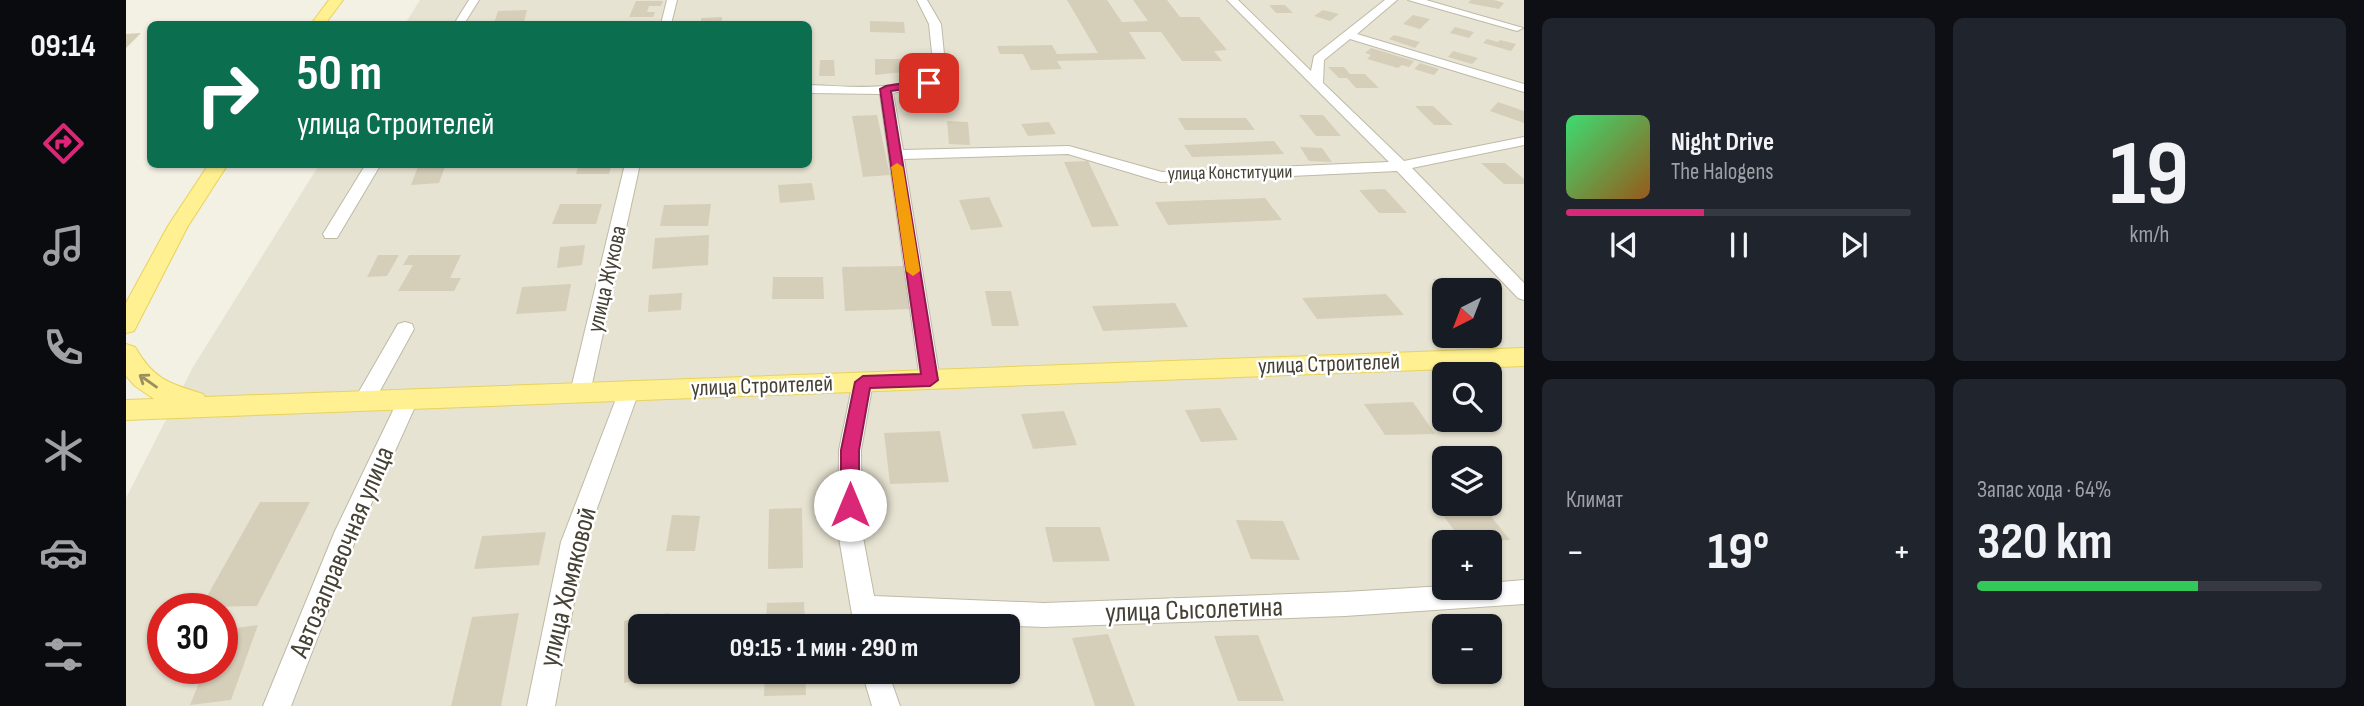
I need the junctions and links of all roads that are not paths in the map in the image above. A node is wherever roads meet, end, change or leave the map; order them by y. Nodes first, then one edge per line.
1 (336, 0) edge
2 (474, 0) edge
3 (672, 0) edge
4 (922, 0) edge
5 (1232, 0) edge
6 (1392, 0) edge
7 (1413, 0) edge
8 (320, 21) edge
9 (461, 21) edge
10 (667, 21) edge
11 (1517, 28) dead end
12 (1348, 35) junction
13 (1317, 83) junction
14 (1524, 88) edge
15 (812, 89) edge
16 (886, 89) junction
17 (1524, 141) edge
18 (895, 155) junction
19 (1401, 166) junction
20 (216, 168) edge
21 (372, 168) edge
22 (632, 168) edge
23 (331, 234) dead end
24 (1524, 294) edge
25 (126, 324) edge
26 (405, 329) dead end
27 (126, 354) edge
28 (1524, 357) edge
29 (930, 380) junction
30 (863, 382) junction
31 (629, 391) junction
32 (580, 393) junction
33 (408, 400) junction
34 (364, 401) junction
35 (229, 406) junction
36 (126, 410) edge
37 (1524, 592) edge
38 (864, 614) edge
39 (1020, 615) edge
40 (877, 684) edge
41 (277, 706) edge
42 (541, 706) edge
43 (886, 706) edge

1 - 8 main road
2 - 9 street
3 - 10 street
4 - 16 street
5 - 13 street
6 - 12 street
7 - 11 street
12 - 13 street
12 - 14 street
13 - 19 street
15 - 16 street
16 - 18 street
17 - 19 street, улица Конституции
18 - 19 street, улица Конституции
18 - 29 street
19 - 24 street
20 - 25 main road
21 - 23 street
22 - 32 street, улица Жукова
26 - 34 street
35 -> 27 main road
28 - 29 main road, улица Строителей
29 - 30 main road, улица Строителей
30 - 31 main road, улица Строителей
30 - 38 street
31 - 32 main road, улица Строителей
31 - 42 street, улица Хомяковой
32 - 33 main road, улица Строителей
33 - 34 main road, улица Строителей
33 - 41 street, Автозаправочная улица
34 - 35 main road, улица Строителей
35 - 36 main road, улица Строителей
37 - 39 street, улица Сысолетина
40 - 43 street

